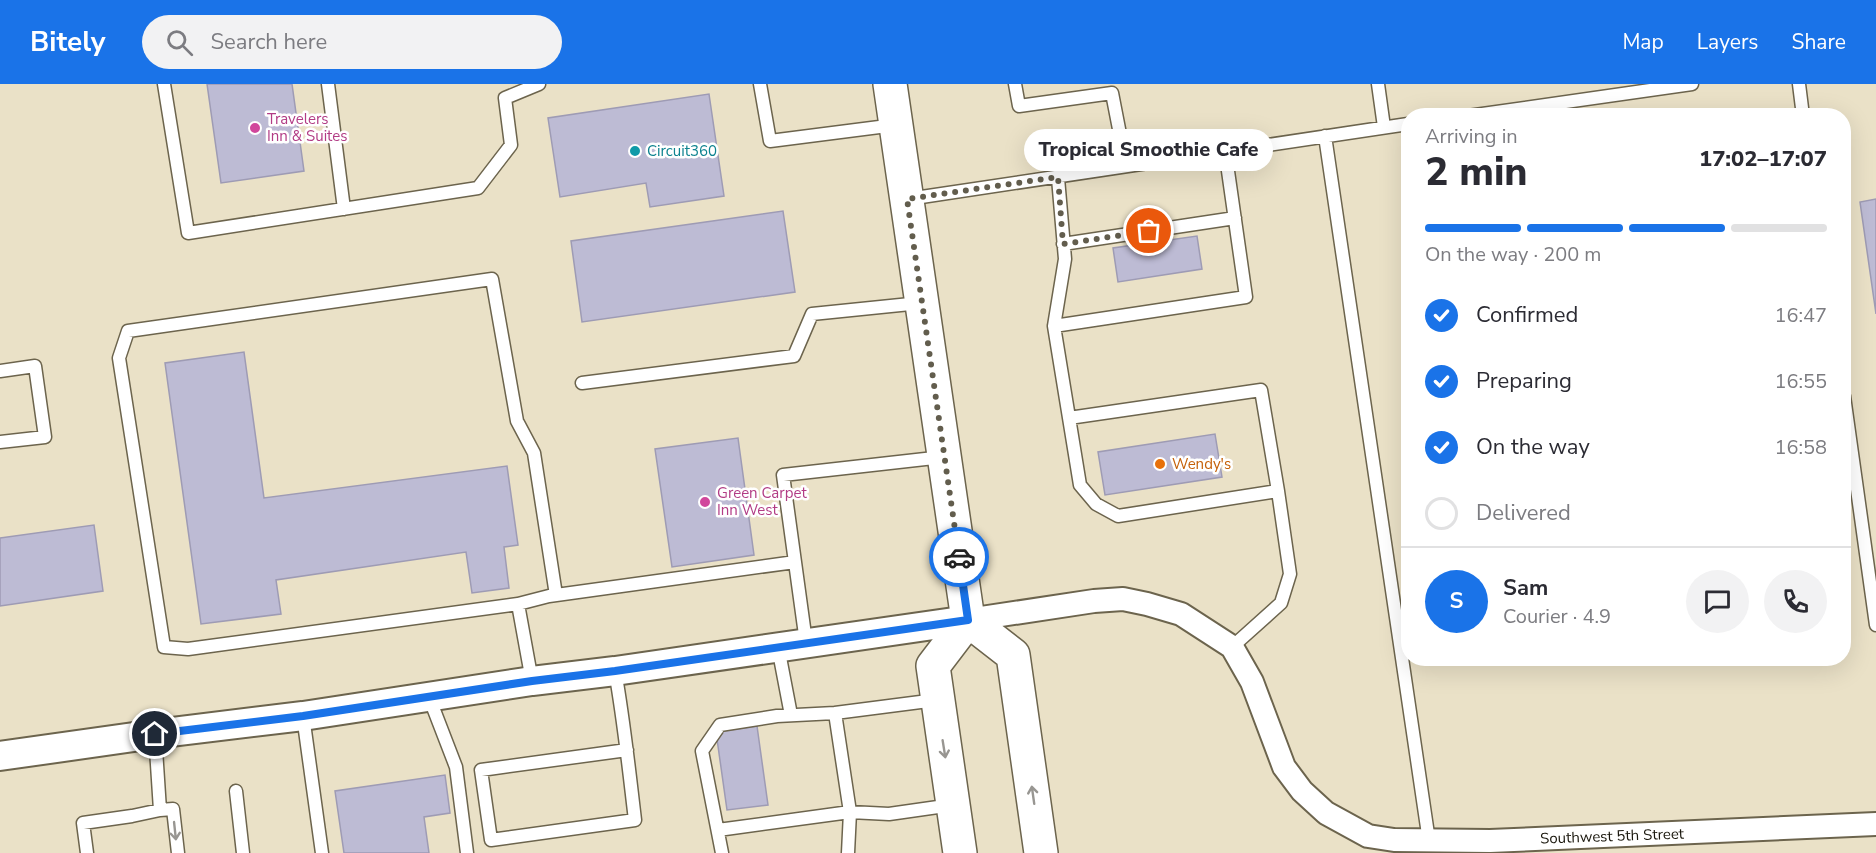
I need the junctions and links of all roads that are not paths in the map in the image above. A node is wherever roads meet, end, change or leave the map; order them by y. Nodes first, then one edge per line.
1 (164, 84) edge
2 (328, 84) edge
3 (539, 84) edge
4 (760, 84) edge
5 (890, 84) edge
6 (1015, 84) edge
7 (1378, 84) edge
8 (1692, 84) edge
9 (1798, 84) edge
10 (1112, 89) edge
11 (1524, 108) edge
12 (1802, 108) edge
13 (896, 125) junction
14 (1401, 125) edge
15 (1384, 127) junction
16 (1325, 136) junction
17 (1225, 150) junction
18 (1126, 165) junction
19 (1058, 177) junction
20 (907, 199) junction
21 (344, 209) junction
22 (1235, 218) junction
23 (1063, 244) junction
24 (922, 303) junction
25 (1054, 326) junction
26 (0, 371) edge
27 (582, 383) dead end
28 (1069, 418) junction
29 (0, 442) edge
30 (1851, 446) edge
31 (944, 457) junction
32 (1278, 491) junction
33 (795, 562) junction
34 (556, 595) junction
35 (518, 604) junction
36 (968, 620) junction
37 (1876, 625) edge
38 (806, 642) junction
39 (778, 647) junction
40 (1232, 647) junction
41 (1401, 651) edge
42 (1403, 666) edge
43 (615, 671) junction
44 (532, 681) junction
45 (429, 697) junction
46 (937, 700) junction
47 (835, 712) junction
48 (791, 715) junction
49 (303, 716) junction
50 (155, 734) junction
51 (627, 750) junction
52 (0, 756) edge
53 (236, 791) dead end
54 (952, 805) junction
55 (160, 810) junction
56 (850, 812) junction
57 (1876, 824) edge
58 (718, 830) junction
59 (1429, 841) junction
60 (87, 853) edge
61 (178, 853) edge
62 (243, 853) edge
63 (322, 853) edge
64 (467, 853) edge
65 (722, 853) edge
66 (848, 853) edge
67 (960, 853) edge
68 (1041, 853) edge

1 - 21 lane
2 - 21 lane
3 - 21 lane
4 - 13 lane
5 - 13 main road
6 - 10 lane
7 - 15 lane
8 - 11 lane
9 - 12 lane
10 - 18 lane
13 - 20 main road
14 - 15 lane
15 - 16 lane
16 - 17 lane
16 - 41 lane
17 - 18 lane
17 - 22 lane
18 - 19 lane
19 - 20 lane
19 - 23 lane
20 - 24 main road
22 - 23 lane
22 - 25 lane
23 - 25 lane
24 - 27 lane
24 - 31 main road
25 - 28 lane
26 - 29 lane
28 - 32 lane
28 - 32 lane
30 - 37 lane
31 - 33 lane
31 - 36 main road
32 - 40 lane
33 - 34 lane
33 - 38 lane
34 - 35 lane
34 - 35 lane
35 - 44 lane
36 - 38 street, Southwest 5th Street
36 - 40 street, Southwest 5th Street
36 - 46 main road
68 -> 36 main road
38 - 39 street, Southwest 5th Street
39 - 43 street, Southwest 5th Street
39 - 48 lane
40 - 59 street, Southwest 5th Street
42 - 59 lane
43 - 44 street, Southwest 5th Street
43 - 51 lane
44 - 45 street, Southwest 5th Street
45 - 49 street, Southwest 5th Street
45 - 64 lane
46 - 47 lane
46 -> 54 main road
47 - 48 lane
47 - 56 lane
48 - 58 lane
49 - 50 street, Southwest 5th Street
49 - 63 lane
50 - 52 street, Southwest 5th Street
50 - 55 lane
51 - 51 lane
53 - 62 lane
54 - 56 lane
54 - 67 main road
55 - 60 lane
55 -> 61 lane
56 - 58 lane
56 - 66 lane
57 - 59 street, Southwest 5th Street
58 - 65 lane

